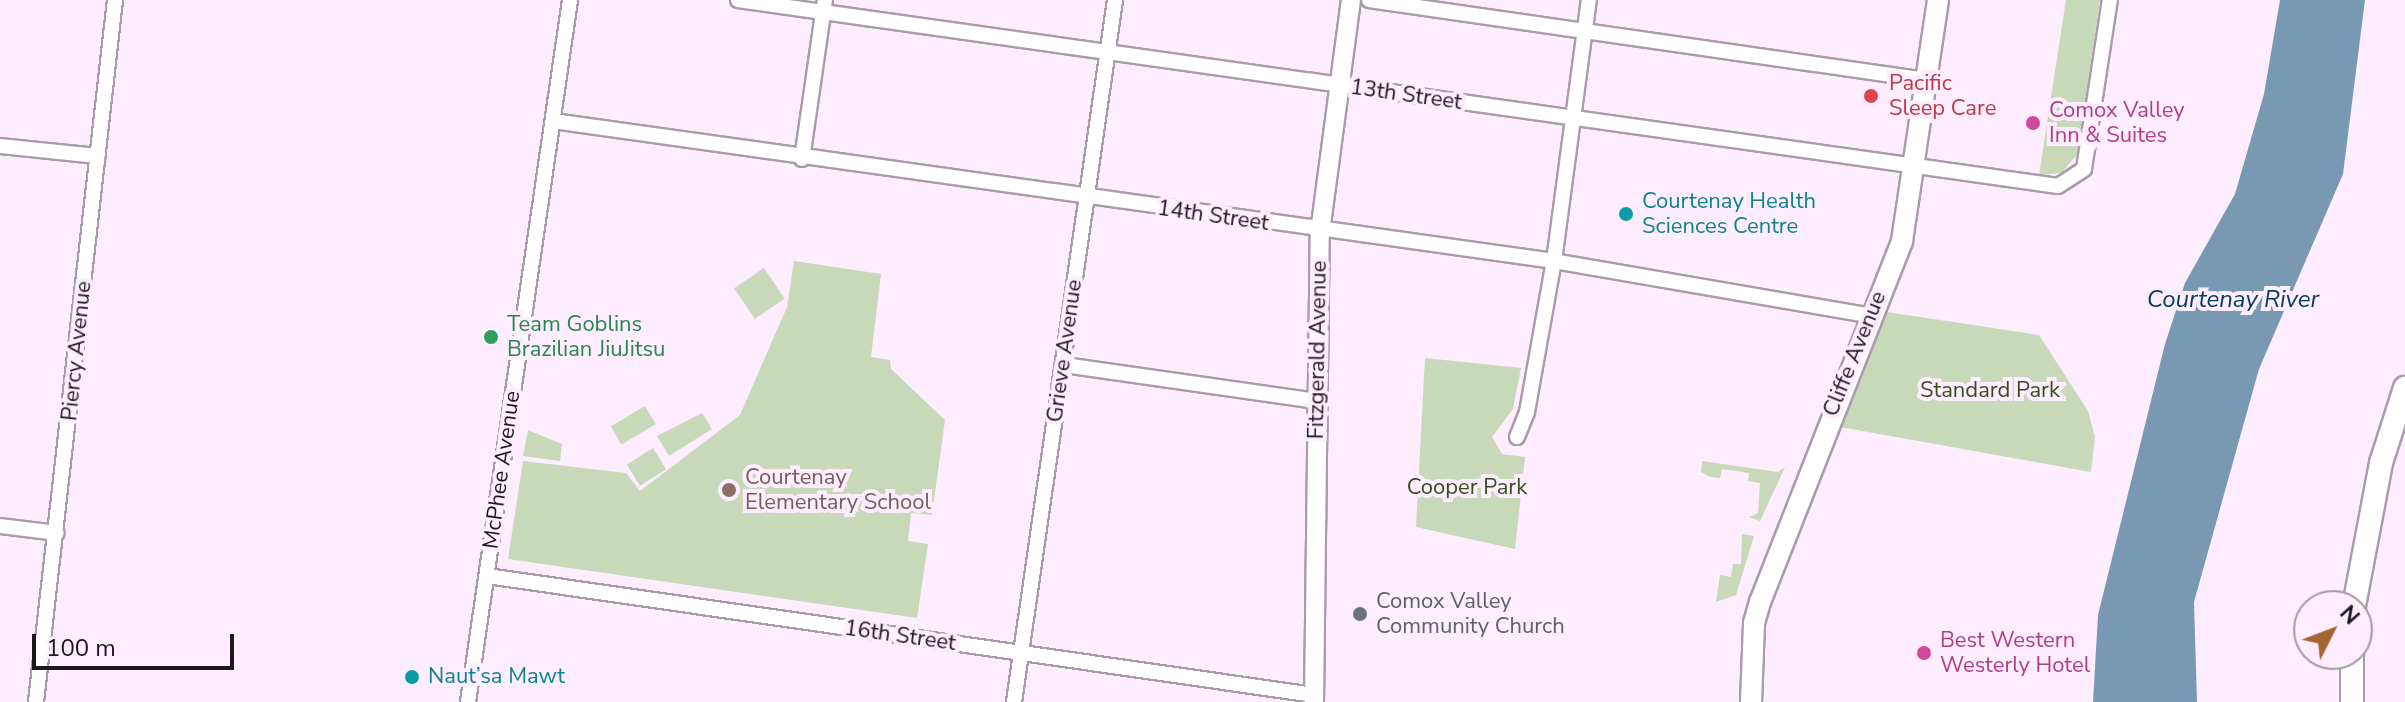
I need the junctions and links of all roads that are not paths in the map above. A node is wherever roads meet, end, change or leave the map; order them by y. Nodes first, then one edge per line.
1 (115, 0) edge
2 (570, 0) edge
3 (738, 0) edge
4 (1115, 0) edge
5 (1351, 0) edge
6 (1369, 0) edge
7 (1589, 0) edge
8 (1938, 0) edge
9 (2110, 0) edge
10 (824, 6) edge
11 (1584, 30) junction
12 (1107, 53) junction
13 (1926, 80) junction
14 (1336, 85) junction
15 (1573, 120) junction
16 (553, 121) junction
17 (0, 146) edge
18 (97, 156) junction
19 (802, 159) junction
20 (1915, 167) junction
21 (1086, 198) junction
22 (1320, 232) junction
23 (1554, 261) junction
24 (1872, 316) junction
25 (1064, 365) junction
26 (2405, 388) edge
27 (1318, 401) junction
28 (1517, 437) dead end
29 (0, 526) edge
30 (57, 533) junction
31 (487, 576) junction
32 (2357, 590) edge
33 (1022, 654) junction
34 (2352, 670) edge
35 (1314, 698) edge
36 (2351, 700) edge
37 (36, 702) edge
38 (468, 702) edge
39 (1014, 702) edge
40 (1751, 702) edge

1 - 18 street, Piercy Avenue
2 - 16 street, McPhee Avenue
3 - 10 street, 13th Street
4 - 12 street, Grieve Avenue
5 - 14 street, Fitzgerald Avenue
6 - 11 street
7 - 11 street
8 - 13 main road, Cliffe Avenue
9 - 20 street, 13th Street
10 - 12 street, 13th Street
10 - 19 street
11 - 13 street
11 - 15 street
12 - 14 street, 13th Street
12 - 21 street, Grieve Avenue
13 - 20 main road, Cliffe Avenue
14 - 15 street, 13th Street
14 - 22 street, Fitzgerald Avenue
15 - 20 street, 13th Street
15 - 23 street
16 - 19 street, 14th Street
16 - 31 street, McPhee Avenue
17 - 18 street
18 - 30 street, Piercy Avenue
19 - 21 street, 14th Street
20 - 24 main road, Cliffe Avenue
21 - 22 street, 14th Street
21 - 25 street, Grieve Avenue
22 - 23 street, 14th Street
22 - 27 street, Fitzgerald Avenue
23 - 24 street, 14th Street
23 - 28 street
24 - 40 main road, Cliffe Avenue
25 - 27 street
25 - 33 street, Grieve Avenue
26 - 32 main road
27 - 35 street, Fitzgerald Avenue
29 - 30 street
30 - 37 street, Piercy Avenue
31 - 33 street, 16th Street
31 - 38 street, McPhee Avenue
33 - 35 street, 16th Street
33 - 39 street, Grieve Avenue
34 - 36 main road

